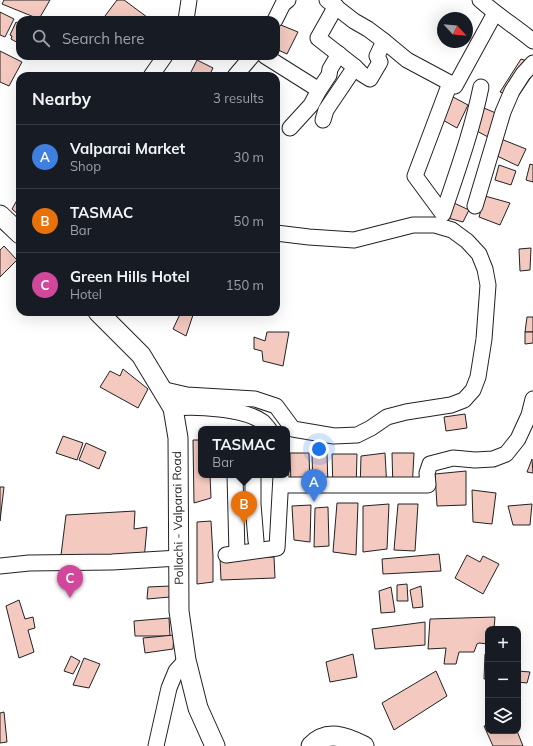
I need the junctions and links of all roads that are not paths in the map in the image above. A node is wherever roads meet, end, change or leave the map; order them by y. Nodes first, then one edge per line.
1 (189, 0) edge
2 (288, 0) edge
3 (480, 0) edge
4 (331, 3) edge
5 (495, 13) junction
6 (187, 16) edge
7 (277, 16) edge
8 (384, 41) junction
9 (533, 41) edge
10 (339, 54) junction
11 (163, 60) edge
12 (249, 60) edge
13 (271, 60) edge
14 (533, 63) edge
15 (355, 67) junction
16 (154, 72) edge
17 (238, 72) edge
18 (450, 83) junction
19 (481, 87) dead end
20 (319, 90) junction
21 (323, 120) dead end
22 (290, 128) dead end
23 (476, 206) dead end
24 (0, 215) edge
25 (16, 230) edge
26 (280, 233) edge
27 (102, 316) edge
28 (161, 389) junction
29 (533, 399) edge
30 (173, 408) junction
31 (266, 426) edge
32 (234, 478) edge
33 (254, 478) edge
34 (281, 480) edge
35 (256, 541) dead end
36 (179, 558) junction
37 (0, 566) edge
38 (186, 660) junction
39 (330, 741) edge
40 (156, 746) edge
41 (215, 746) edge
42 (311, 746) edge
43 (364, 746) edge

1 - 6 street
2 - 7 street
3 - 5 street
4 - 8 street
4 - 10 street
5 - 9 street
5 - 18 street
8 - 15 street
8 - 18 street
10 - 15 street
10 - 20 street
11 - 16 street
12 - 17 street
13 - 20 street
14 - 23 street
15 - 21 street
18 - 19 street
20 - 22 street
24 - 25 main road
26 - 28 street
27 - 28 main road, Pollachi - Valparai Road
28 - 30 main road, Pollachi - Valparai Road
29 - 34 street
30 - 31 street
30 - 36 main road, Pollachi - Valparai Road
32 - 34 street
33 - 35 street
36 - 37 street
36 - 38 main road, Pollachi - Valparai Road
38 - 40 street
38 - 41 main road, Pollachi - Valparai Road
39 - 42 main road
39 - 43 main road

